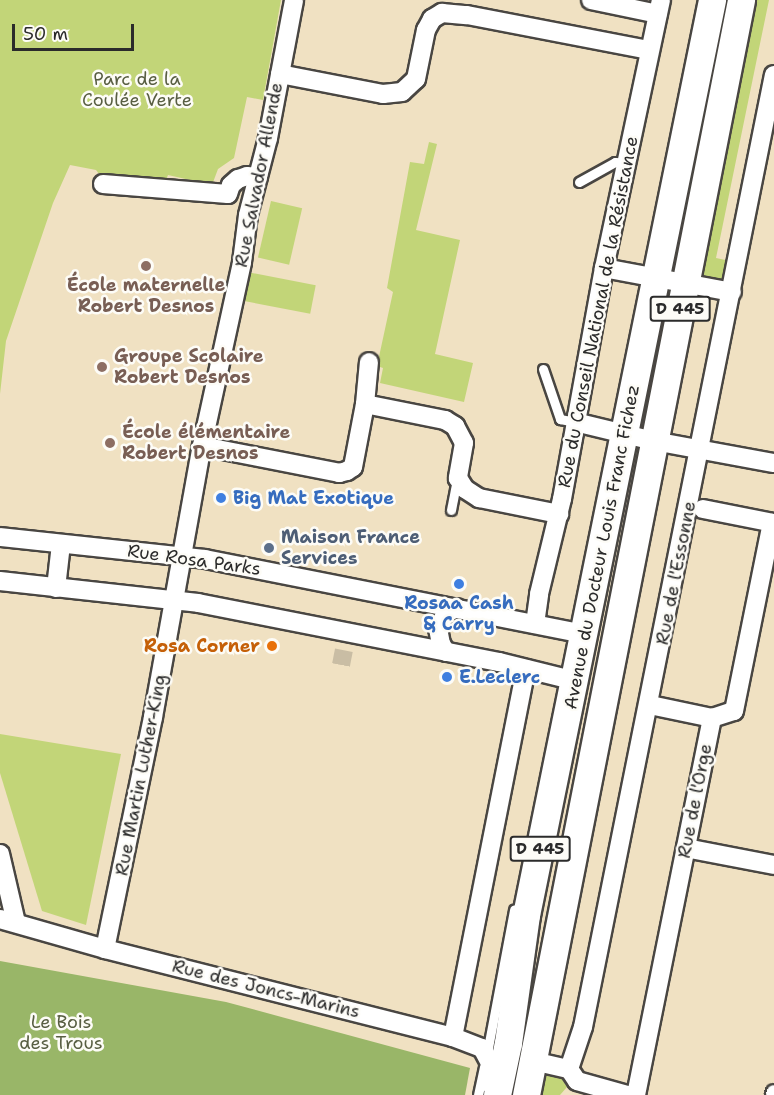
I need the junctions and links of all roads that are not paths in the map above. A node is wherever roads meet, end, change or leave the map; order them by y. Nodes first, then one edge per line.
1 (294, 0) edge
2 (435, 0) edge
3 (591, 0) edge
4 (712, 0) edge
5 (741, 0) edge
6 (660, 7) edge
7 (432, 19) junction
8 (649, 50) junction
9 (280, 74) junction
10 (773, 83) edge
11 (627, 163) junction
12 (258, 177) junction
13 (579, 182) dead end
14 (103, 184) dead end
15 (228, 194) junction
16 (248, 216) junction
17 (604, 268) junction
18 (657, 278) junction
19 (685, 284) junction
20 (736, 285) junction
21 (369, 362) dead end
22 (543, 369) dead end
23 (365, 404) junction
24 (575, 422) junction
25 (624, 434) junction
26 (654, 441) junction
27 (202, 446) junction
28 (701, 450) junction
29 (774, 463) edge
30 (458, 478) junction
31 (696, 507) junction
32 (451, 510) dead end
33 (559, 514) junction
34 (773, 523) edge
35 (0, 537) edge
36 (61, 544) junction
37 (181, 555) junction
38 (0, 582) edge
39 (56, 588) junction
40 (173, 600) junction
41 (457, 608) junction
42 (535, 624) junction
43 (446, 652) junction
44 (585, 663) junction
45 (526, 669) junction
46 (650, 705) junction
47 (712, 718) junction
48 (686, 848) junction
49 (0, 854) edge
50 (774, 865) edge
51 (571, 871) junction
52 (516, 898) dead end
53 (8, 921) edge
54 (105, 949) junction
55 (453, 1037) junction
56 (486, 1055) junction
57 (533, 1061) junction
58 (569, 1069) junction
59 (608, 1093) edge
60 (478, 1095) edge
61 (489, 1095) edge
62 (498, 1095) edge
63 (526, 1095) edge
64 (627, 1095) edge
65 (636, 1095) edge

1 - 9 street
2 - 7 street, Rue Salvador Allende
3 - 6 street
4 - 18 main road, Avenue du Docteur Louis Franc Fichez / D 445
5 - 19 main road, Avenue du Docteur Louis Franc Fichez / D 445
6 - 8 street, Rue du Conseil National de la Résistance
7 - 8 street
7 - 9 street, Rue Salvador Allende
8 - 11 street, Rue du Conseil National de la Résistance
9 - 12 street, Rue Salvador Allende
10 - 20 street, Rue de l'Essonne
11 - 13 lane
11 - 17 street, Rue du Conseil National de la Résistance
12 - 15 street
12 - 16 street, Rue Salvador Allende
14 - 15 street
15 - 16 street
16 - 27 street, Rue Salvador Allende
17 - 18 street
17 - 24 street, Rue du Conseil National de la Résistance
18 - 19 street
18 - 25 main road, Avenue du Docteur Louis Franc Fichez / D 445
19 - 20 street
19 - 26 main road, Avenue du Docteur Louis Franc Fichez / D 445
20 - 28 street, Rue de l'Essonne
21 - 23 street
22 - 24 lane
23 - 27 street
23 - 30 street
24 - 25 street
24 - 33 street, Rue du Conseil National de la Résistance
25 - 26 street
25 - 44 main road, Avenue du Docteur Louis Franc Fichez / D 445
26 - 28 street
26 - 44 main road, Avenue du Docteur Louis Franc Fichez / D 445
27 - 37 street, Rue Salvador Allende
28 - 29 street
28 - 31 street, Rue de l'Essonne
30 - 32 lane
30 - 33 street
31 - 34 street
31 - 46 street, Rue de l'Essonne
33 - 42 street, Rue du Conseil National de la Résistance
34 - 47 street, Rue de l'Orge
35 - 36 street, Rue Rosa Parks
36 - 37 street, Rue Rosa Parks
36 - 39 street
37 - 40 street, Rue Martin Luther-King
37 - 41 street, Rue Rosa Parks
38 - 39 street
39 - 40 street
40 - 43 street
40 - 54 street, Rue Martin Luther-King
41 - 42 street, Rue Rosa Parks
41 - 43 street
42 - 44 street, Rue Rosa Parks
43 - 45 street
44 - 45 street
44 - 51 main road, Avenue du Docteur Louis Franc Fichez / D 445
44 - 51 main road
44 - 62 main road, Avenue du Docteur Louis Franc Fichez / D 445
45 - 55 street
46 - 47 street
46 - 58 street, Rue de l'Essonne
47 - 48 street, Rue de l'Orge
48 - 50 street
48 - 65 street, Rue de l'Orge
49 - 53 street
51 - 57 main road, Avenue du Docteur Louis Franc Fichez / D 445
52 - 56 lane
53 - 54 street, Rue des Joncs-Marins
54 - 55 street, Rue des Joncs-Marins
55 - 56 street, Rue des Joncs-Marins
56 - 60 lane
56 - 61 street
57 - 58 street
57 - 63 main road, Avenue du Docteur Louis Franc Fichez / D 445
58 - 59 street
59 - 64 street

